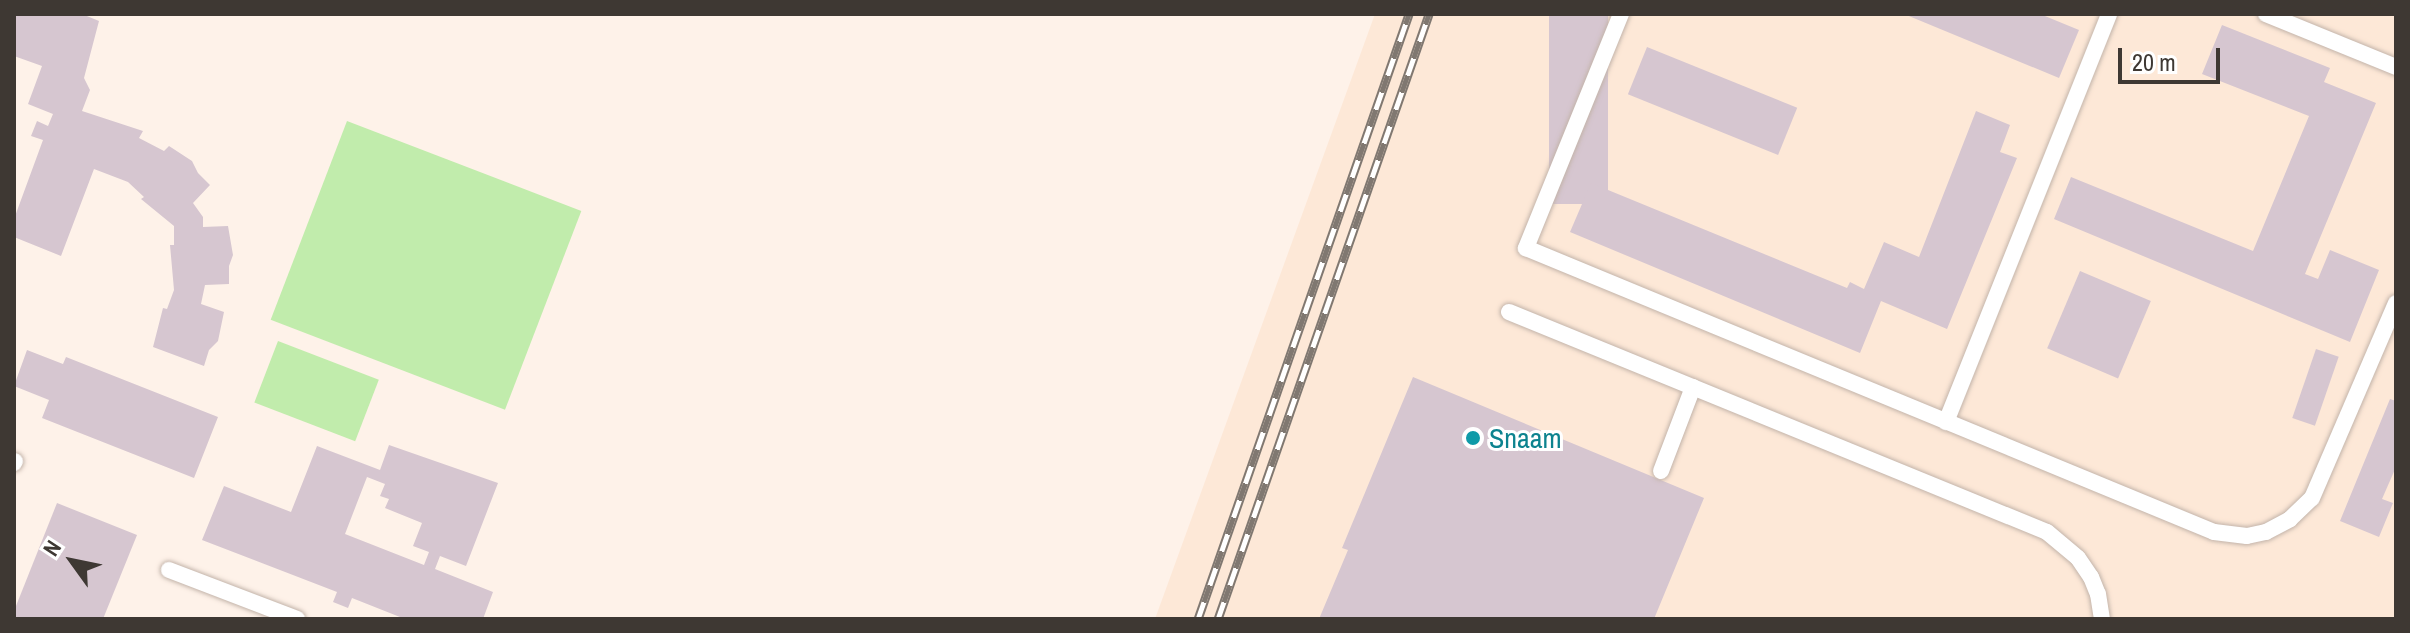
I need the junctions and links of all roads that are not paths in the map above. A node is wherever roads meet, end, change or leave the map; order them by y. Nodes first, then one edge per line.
1 (1621, 14) edge
2 (2109, 14) edge
3 (2266, 14) edge
4 (2396, 67) edge
5 (2394, 311) edge
6 (1509, 312) dead end
7 (1693, 387) junction
8 (1946, 422) junction
9 (1661, 471) dead end
10 (169, 570) dead end
11 (297, 619) edge
12 (2102, 619) edge

1 - 8 lane
2 - 8 lane
3 - 4 lane
5 - 8 lane
6 - 7 lane
7 - 9 lane
7 - 12 lane
10 - 11 lane

